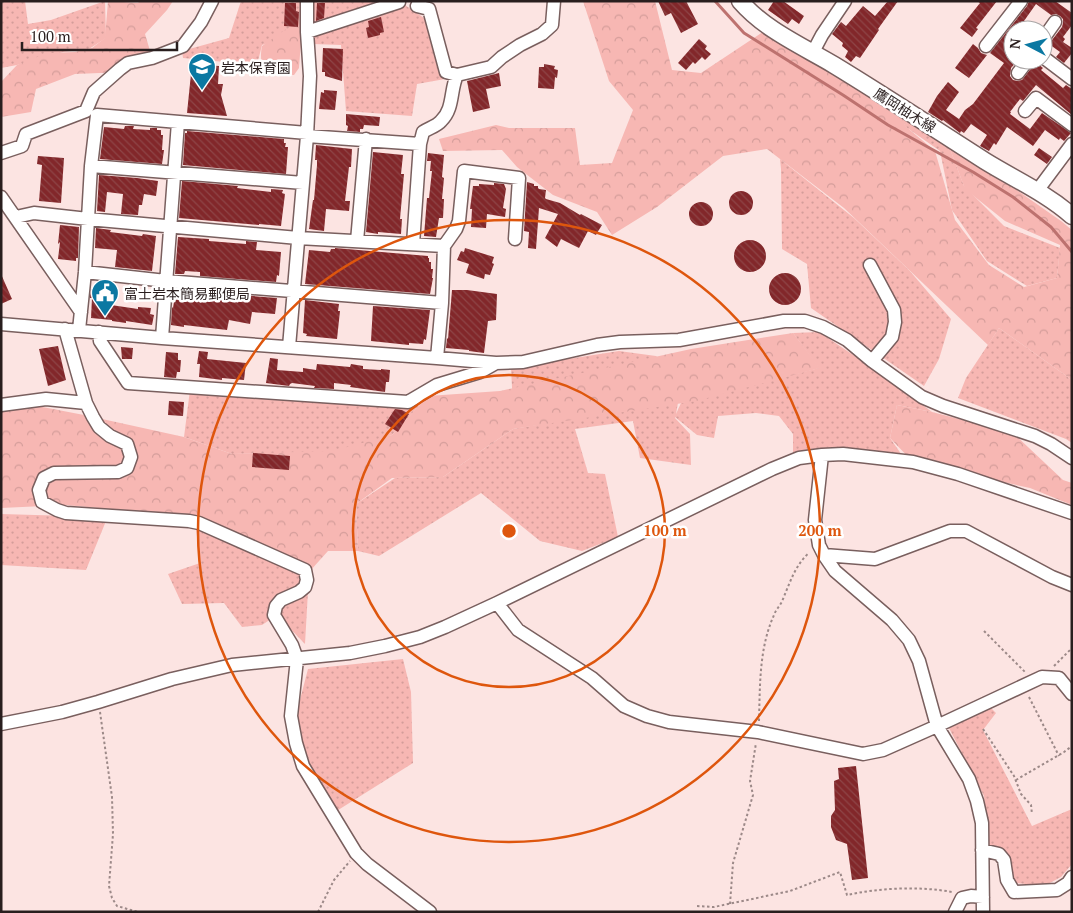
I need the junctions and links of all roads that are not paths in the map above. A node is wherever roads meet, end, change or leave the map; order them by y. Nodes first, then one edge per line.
1 (212, 1) edge
2 (307, 1) edge
3 (554, 1) edge
4 (740, 1) edge
5 (845, 1) edge
6 (1021, 1) edge
7 (399, 2) edge
8 (417, 6) dead end
9 (1055, 22) dead end
10 (1053, 25) edge
11 (307, 32) junction
12 (986, 46) dead end
13 (813, 52) junction
14 (1053, 63) edge
15 (1020, 70) edge
16 (1018, 73) dead end
17 (1070, 73) edge
18 (457, 75) junction
19 (1025, 111) dead end
20 (178, 122) junction
21 (1072, 125) edge
22 (307, 134) junction
23 (366, 140) junction
24 (420, 144) junction
25 (1072, 144) edge
26 (1, 153) edge
27 (91, 166) junction
28 (174, 173) junction
29 (303, 183) junction
30 (1036, 191) junction
31 (1, 197) edge
32 (1072, 216) edge
33 (16, 217) junction
34 (88, 219) junction
35 (170, 226) junction
36 (298, 238) junction
37 (515, 238) dead end
38 (357, 241) junction
39 (413, 244) junction
40 (444, 246) junction
41 (870, 265) dead end
42 (85, 272) junction
43 (166, 281) junction
44 (292, 291) junction
45 (442, 303) junction
46 (81, 312) junction
47 (1, 324) edge
48 (65, 329) junction
49 (79, 330) junction
50 (99, 332) junction
51 (162, 338) junction
52 (289, 347) junction
53 (437, 358) junction
54 (872, 361) junction
55 (496, 363) junction
56 (86, 403) junction
57 (1, 405) edge
58 (822, 455) junction
59 (1072, 458) edge
60 (1072, 513) edge
61 (822, 550) junction
62 (1072, 584) edge
63 (496, 603) junction
64 (297, 659) junction
65 (1072, 694) edge
66 (1, 724) edge
67 (937, 726) junction
68 (982, 850) junction
69 (1072, 877) edge
70 (983, 897) junction
71 (430, 912) edge
72 (955, 912) edge
73 (984, 912) edge

1 - 26 street
2 - 11 street
3 - 18 street
4 - 13 main road, 鷹岡柚木線
5 - 13 street
6 - 12 street
7 - 11 street
8 - 18 street
9 - 10 street
11 - 22 street
13 - 30 main road, 鷹岡柚木線
14 - 17 street
15 - 16 street
18 - 24 street
19 - 21 street
20 - 22 street
20 - 27 street
20 - 28 street
22 - 23 street
22 - 29 street
23 - 24 street
23 - 38 street
24 - 39 street
25 - 30 street
27 - 28 street
27 - 34 street
28 - 29 street
28 - 35 street
29 - 36 street
30 - 32 main road, 鷹岡柚木線
31 - 33 street
33 - 34 street
33 - 46 street
34 - 35 street
34 - 42 street
35 - 36 street
35 - 43 street
36 - 38 street
36 - 44 street
37 - 40 street
38 - 39 street
39 - 40 street
40 - 45 street
41 - 54 street
42 - 43 street
42 - 46 street
43 - 44 street
43 - 51 street
44 - 45 street
44 - 52 street
45 - 53 street
46 - 49 street
47 - 48 street
48 - 49 street
48 - 56 street
49 - 50 street
50 - 51 street
50 - 55 street
51 - 52 street
52 - 53 street
53 - 55 street
54 - 55 street
54 - 59 street
56 - 57 street
56 - 64 street
58 - 60 street
58 - 61 street
58 - 63 street
61 - 62 street
61 - 67 street
63 - 64 street
63 - 67 street
64 - 66 street
64 - 71 street
65 - 67 street
67 - 68 street
68 - 69 street
68 - 70 street
70 - 72 street
70 - 73 street

